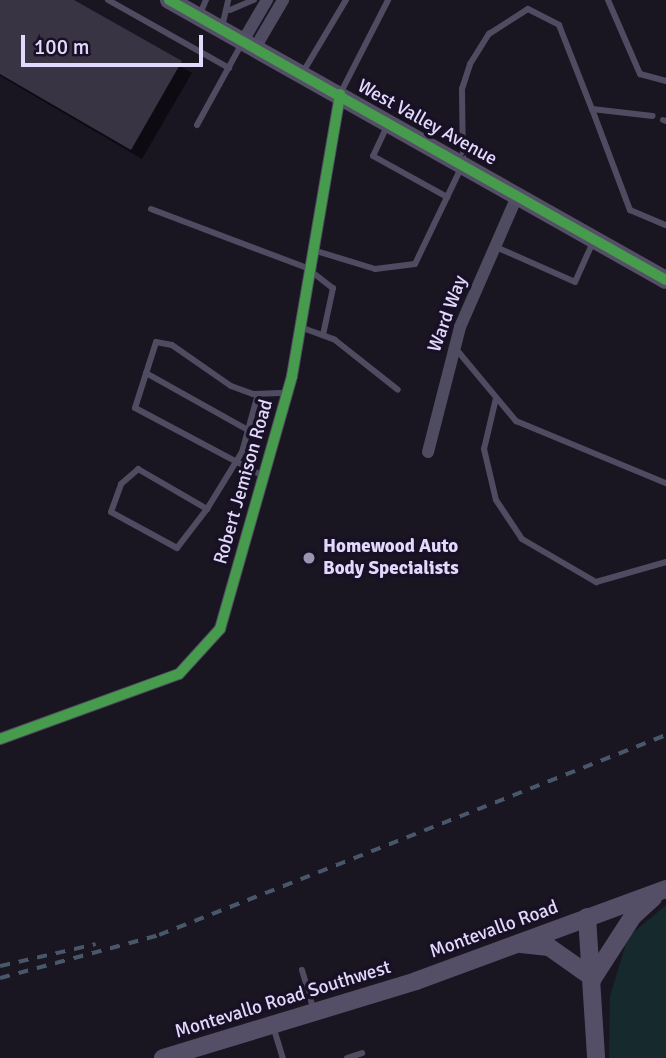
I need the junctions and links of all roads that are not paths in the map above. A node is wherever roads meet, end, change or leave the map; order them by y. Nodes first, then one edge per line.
1 (108, 0) edge
2 (228, 0) edge
3 (254, 0) edge
4 (267, 0) edge
5 (283, 0) edge
6 (346, 0) edge
7 (388, 0) edge
8 (608, 0) edge
9 (177, 2) edge
10 (203, 8) edge
11 (230, 10) junction
12 (222, 29) junction
13 (249, 44) junction
14 (229, 68) junction
15 (302, 73) junction
16 (666, 81) edge
17 (340, 94) junction
18 (592, 110) junction
19 (653, 116) dead end
20 (389, 122) junction
21 (197, 125) dead end
22 (464, 164) junction
23 (518, 194) junction
24 (447, 197) junction
25 (151, 209) dead end
26 (666, 225) edge
27 (593, 242) junction
28 (495, 246) junction
29 (310, 248) junction
30 (307, 268) junction
31 (666, 280) edge
32 (299, 326) junction
33 (323, 335) junction
34 (455, 348) junction
35 (146, 373) junction
36 (398, 390) dead end
37 (287, 393) junction
38 (258, 394) junction
39 (496, 398) junction
40 (248, 430) junction
41 (428, 452) dead end
42 (234, 463) junction
43 (265, 477) junction
44 (666, 483) edge
45 (207, 509) junction
46 (666, 562) edge
47 (0, 738) edge
48 (664, 890) edge
49 (587, 918) junction
50 (517, 944) junction
51 (302, 970) dead end
52 (593, 978) junction
53 (416, 981) joint
54 (315, 1013) junction
55 (273, 1026) junction
56 (362, 1054) dead end
57 (163, 1058) edge
58 (282, 1058) edge
59 (346, 1058) edge
60 (596, 1058) edge

1 - 14 lane
2 - 11 lane
3 - 11 lane
4 - 13 street
5 - 13 street
6 - 15 lane
7 - 17 lane
8 - 16 lane
9 - 10 main road, West Valley Avenue
10 - 12 main road, West Valley Avenue
11 - 12 lane
12 - 13 main road, West Valley Avenue
13 - 14 lane
13 - 15 main road, West Valley Avenue
14 - 21 lane
15 - 17 main road, West Valley Avenue
17 - 20 main road, West Valley Avenue
17 - 29 street, Robert Jemison Road
18 - 19 lane
18 - 22 lane
18 - 26 lane
20 - 22 main road, West Valley Avenue
20 - 24 lane
22 - 23 main road, West Valley Avenue
22 - 24 lane
23 - 27 main road, West Valley Avenue
23 - 28 street, Ward Way
24 - 29 lane
25 - 30 lane
27 - 28 lane
27 - 31 main road, West Valley Avenue
28 - 34 street, Ward Way
29 - 30 street, Robert Jemison Road
30 - 32 street, Robert Jemison Road
30 - 33 lane
32 - 33 lane
32 - 37 street, Robert Jemison Road
33 - 36 lane
34 - 39 lane
34 - 41 street, Ward Way
35 - 38 lane
35 - 40 lane
35 - 42 lane
37 - 38 lane
37 - 43 street, Robert Jemison Road
38 - 40 lane
39 - 44 lane
39 - 46 lane
40 - 42 lane
42 - 43 lane
42 - 45 lane
43 - 47 street, Robert Jemison Road
45 - 45 lane
48 - 49 main road
48 - 52 main road
49 - 50 main road, Montevallo Road
49 - 52 main road
50 - 52 main road
50 - 53 main road, Montevallo Road
51 - 54 lane
52 - 60 main road
53 - 54 main road, Montevallo Road Southwest
54 - 55 main road, Montevallo Road Southwest
55 - 57 main road, Montevallo Road Southwest
55 - 58 lane
56 - 59 lane

